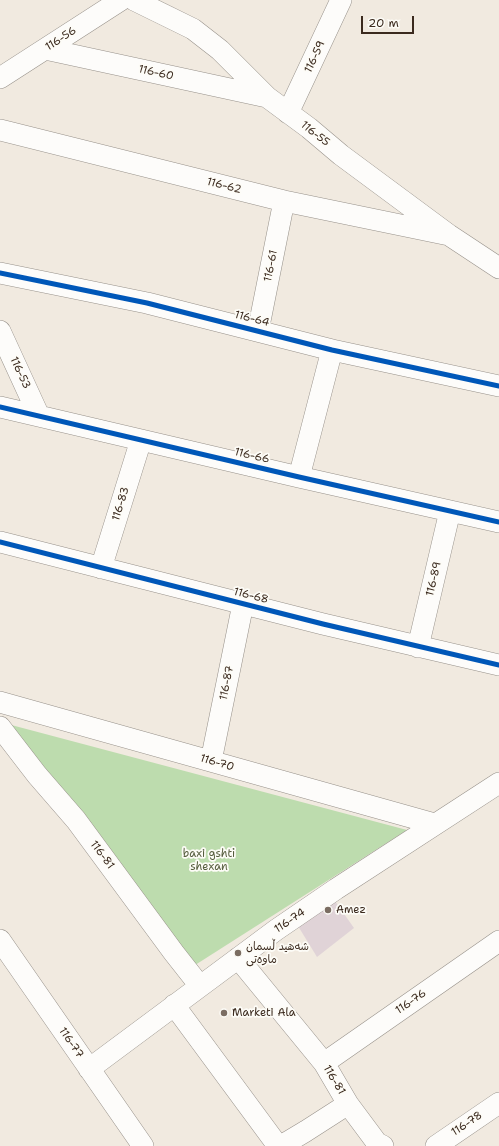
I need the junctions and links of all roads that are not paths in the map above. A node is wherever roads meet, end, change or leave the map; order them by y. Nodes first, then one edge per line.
1 (121, 0) edge
2 (134, 0) edge
3 (341, 0) edge
4 (45, 49) junction
5 (0, 78) edge
6 (267, 98) junction
7 (288, 113) junction
8 (0, 130) edge
9 (284, 201) junction
10 (449, 235) junction
11 (499, 268) edge
12 (0, 273) edge
13 (0, 331) edge
14 (258, 331) junction
15 (332, 350) junction
16 (499, 386) edge
17 (0, 406) edge
18 (39, 416) junction
19 (140, 440) junction
20 (299, 477) junction
21 (450, 511) junction
22 (499, 522) edge
23 (0, 542) edge
24 (101, 568) junction
25 (243, 604) junction
26 (418, 647) junction
27 (499, 665) edge
28 (0, 702) edge
29 (0, 727) edge
30 (211, 761) junction
31 (499, 783) edge
32 (435, 824) junction
33 (499, 941) edge
34 (4, 953) edge
35 (238, 958) junction
36 (200, 986) junction
37 (174, 1005) junction
38 (324, 1063) junction
39 (89, 1069) junction
40 (499, 1102) edge
41 (348, 1104) junction
42 (143, 1146) edge
43 (280, 1146) edge
44 (383, 1146) edge
45 (436, 1146) edge

1 - 4 street, 116-56
2 - 6 street, 116-55
3 - 7 street, 116-59
4 - 5 street, 116-56
4 - 6 street, 116-60
6 - 7 street, 116-55
7 - 10 street, 116-55
8 - 9 street, 116-62
9 - 10 street, 116-62
9 - 14 street, 116-61
10 - 11 street, 116-55
12 - 14 street, 116-64
13 - 18 street, 116-53
14 - 15 street, 116-64
15 - 16 street, 116-64
15 - 20 street
17 - 18 street, 116-66
18 - 19 street, 116-66
19 - 20 street, 116-66
19 - 24 street, 116-83
20 - 21 street, 116-66
21 - 22 street, 116-66
21 - 26 street, 116-89
23 - 24 street, 116-68
24 - 25 street, 116-68
25 - 26 street, 116-68
25 - 30 street, 116-87
26 - 27 street, 116-68
28 - 30 street, 116-70
29 - 36 street, 116-81
30 - 32 street, 116-70
31 - 32 street, 116-74
32 - 35 street, 116-74
33 - 38 street, 116-76
34 - 39 street, 116-77
35 - 36 street, 116-74
35 - 38 street, 116-81
36 - 37 street, 116-74
37 - 39 street, 116-74
37 - 43 street
38 - 41 street, 116-81
39 - 42 street, 116-77
40 - 45 street, 116-78
41 - 43 street, 116-81
41 - 44 street

